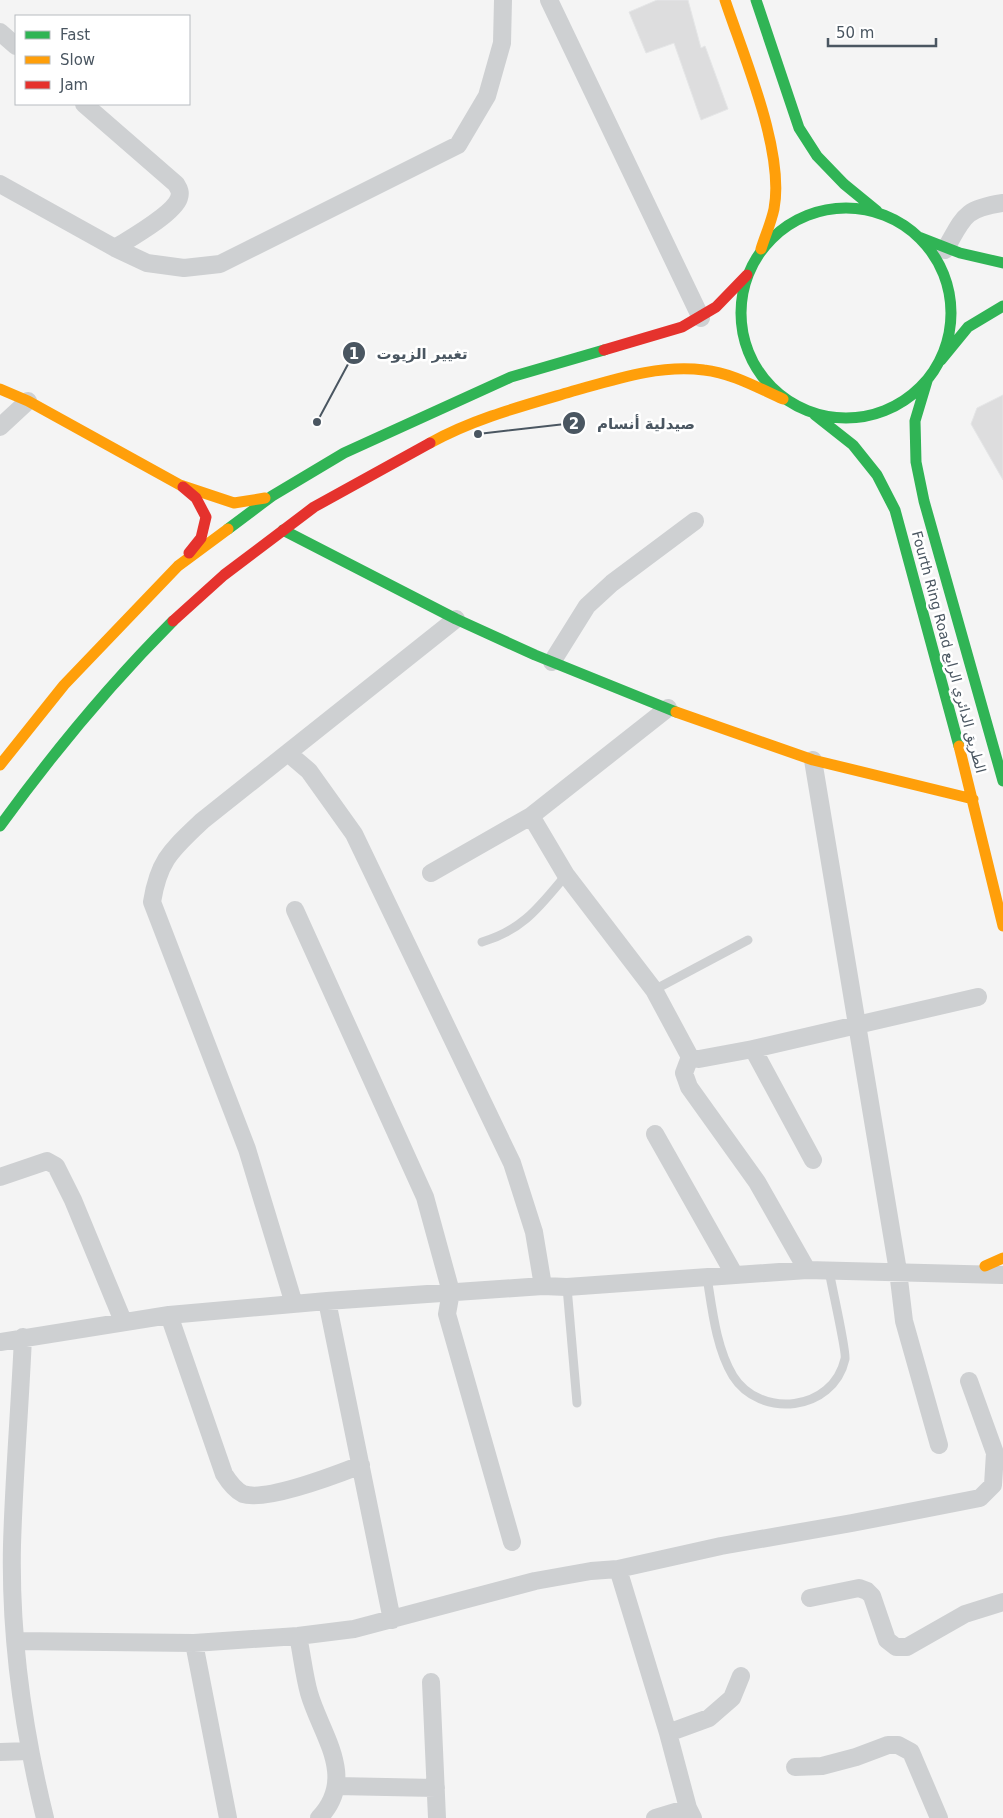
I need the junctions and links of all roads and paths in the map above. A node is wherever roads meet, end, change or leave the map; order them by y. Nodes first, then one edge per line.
1 (503, 0) edge
2 (549, 0) edge
3 (725, 0) edge
4 (759, 2) edge
5 (0, 32) edge
6 (15, 45) edge
7 (85, 105) edge
8 (0, 184) edge
9 (1003, 203) edge
10 (878, 212) junction
11 (919, 237) junction
12 (114, 248) junction
13 (945, 250) junction
14 (760, 251) junction
15 (1003, 263) edge
16 (747, 275) junction
17 (1003, 306) edge
18 (700, 318) junction
19 (940, 360) junction
20 (927, 381) junction
21 (0, 389) edge
22 (783, 399) junction
23 (28, 401) junction
24 (815, 415) junction
25 (0, 427) edge
26 (180, 484) junction
27 (272, 496) junction
28 (695, 521) dead end
29 (283, 530) junction
30 (178, 566) junction
31 (456, 619) junction
32 (552, 662) junction
33 (668, 708) junction
34 (288, 753) junction
35 (813, 760) junction
36 (0, 765) edge
37 (1003, 779) edge
38 (973, 799) junction
39 (531, 816) junction
40 (0, 826) edge
41 (431, 873) dead end
42 (566, 875) junction
43 (295, 910) dead end
44 (1003, 926) edge
45 (748, 940) dead end
46 (482, 942) dead end
47 (654, 990) junction
48 (978, 997) dead end
49 (857, 1025) junction
50 (753, 1050) junction
51 (690, 1057) junction
52 (655, 1134) dead end
53 (813, 1160) dead end
54 (0, 1177) edge
55 (1003, 1258) edge
56 (1003, 1265) edge
57 (984, 1266) junction
58 (807, 1270) junction
59 (828, 1270) junction
60 (898, 1271) junction
61 (957, 1272) junction
62 (734, 1274) junction
63 (1003, 1275) edge
64 (706, 1277) junction
65 (543, 1286) junction
66 (567, 1287) junction
67 (451, 1292) junction
68 (327, 1301) junction
69 (294, 1304) junction
70 (169, 1315) junction
71 (123, 1321) junction
72 (23, 1337) junction
73 (0, 1342) edge
74 (969, 1381) dead end
75 (577, 1403) dead end
76 (939, 1445) dead end
77 (360, 1465) junction
78 (512, 1542) dead end
79 (6, 1546) edge
80 (618, 1569) junction
81 (810, 1598) dead end
82 (1003, 1602) edge
83 (392, 1620) junction
84 (298, 1636) junction
85 (16, 1641) junction
86 (194, 1643) junction
87 (740, 1676) dead end
88 (431, 1682) dead end
89 (668, 1733) junction
90 (29, 1751) junction
91 (0, 1752) edge
92 (795, 1766) dead end
93 (336, 1786) junction
94 (436, 1788) junction
95 (690, 1813) edge
96 (45, 1818) edge
97 (228, 1818) edge
98 (320, 1818) edge
99 (437, 1818) edge
100 (655, 1818) edge
101 (939, 1818) edge

1 - 12 street
2 - 18 street
3 - 14 main road
4 - 10 main road
5 - 6 street
7 - 12 street
8 - 12 street
9 - 13 street
10 - 11 main road
10 - 14 main road
11 - 13 main road
11 - 19 main road
13 - 15 main road
14 - 16 main road
16 - 18 main road
16 - 22 main road
17 - 19 main road
18 - 27 main road
19 - 20 main road
20 - 24 main road
20 - 37 main road, Fourth Ring Road الطريق الدائري الرابع
21 - 23 main road
22 - 24 main road
22 - 29 main road
23 - 25 street
23 - 26 main road
24 - 38 main road, Fourth Ring Road الطريق الدائري الرابع
26 - 27 main road
26 - 30 main road
27 - 30 main road
28 - 32 street
29 - 31 main road
29 - 40 main road
30 - 36 main road
31 - 32 main road
31 - 34 street
32 - 33 main road
33 - 35 main road
33 - 39 street
34 - 65 street
34 - 69 street
35 - 38 main road
35 - 49 street
38 - 44 main road, Fourth Ring Road الطريق الدائري الرابع
39 - 41 street
39 - 42 street
42 - 46 lane
42 - 47 street
43 - 67 street
45 - 47 lane
47 - 51 street
48 - 49 street
49 - 50 street
49 - 60 street
50 - 51 street
50 - 53 street
51 - 58 street
52 - 62 street
54 - 71 street
55 - 57 main road
56 - 57 street
57 - 61 street
58 - 59 street
58 - 62 street
59 - 60 street
59 - 64 lane
60 - 61 street
60 - 76 street
61 - 63 street
62 - 64 street
64 - 66 street
65 - 66 street
65 - 67 street
66 - 75 lane
67 - 68 street
67 - 78 street
68 - 69 street
68 - 77 street
69 - 70 street
70 - 71 street
70 - 77 street
71 - 72 street
72 - 73 street
72 - 79 street
74 - 80 street
77 - 83 street
79 - 85 street
80 - 83 street
80 - 89 street
81 - 82 street
83 - 84 street
84 - 86 street
84 - 93 street
85 - 86 street
85 - 90 street
86 - 97 street
87 - 89 street
88 - 94 street
89 - 95 street
90 - 91 street
90 - 96 street
92 - 101 street
93 - 94 street
93 - 98 street
94 - 99 street
95 - 100 street

